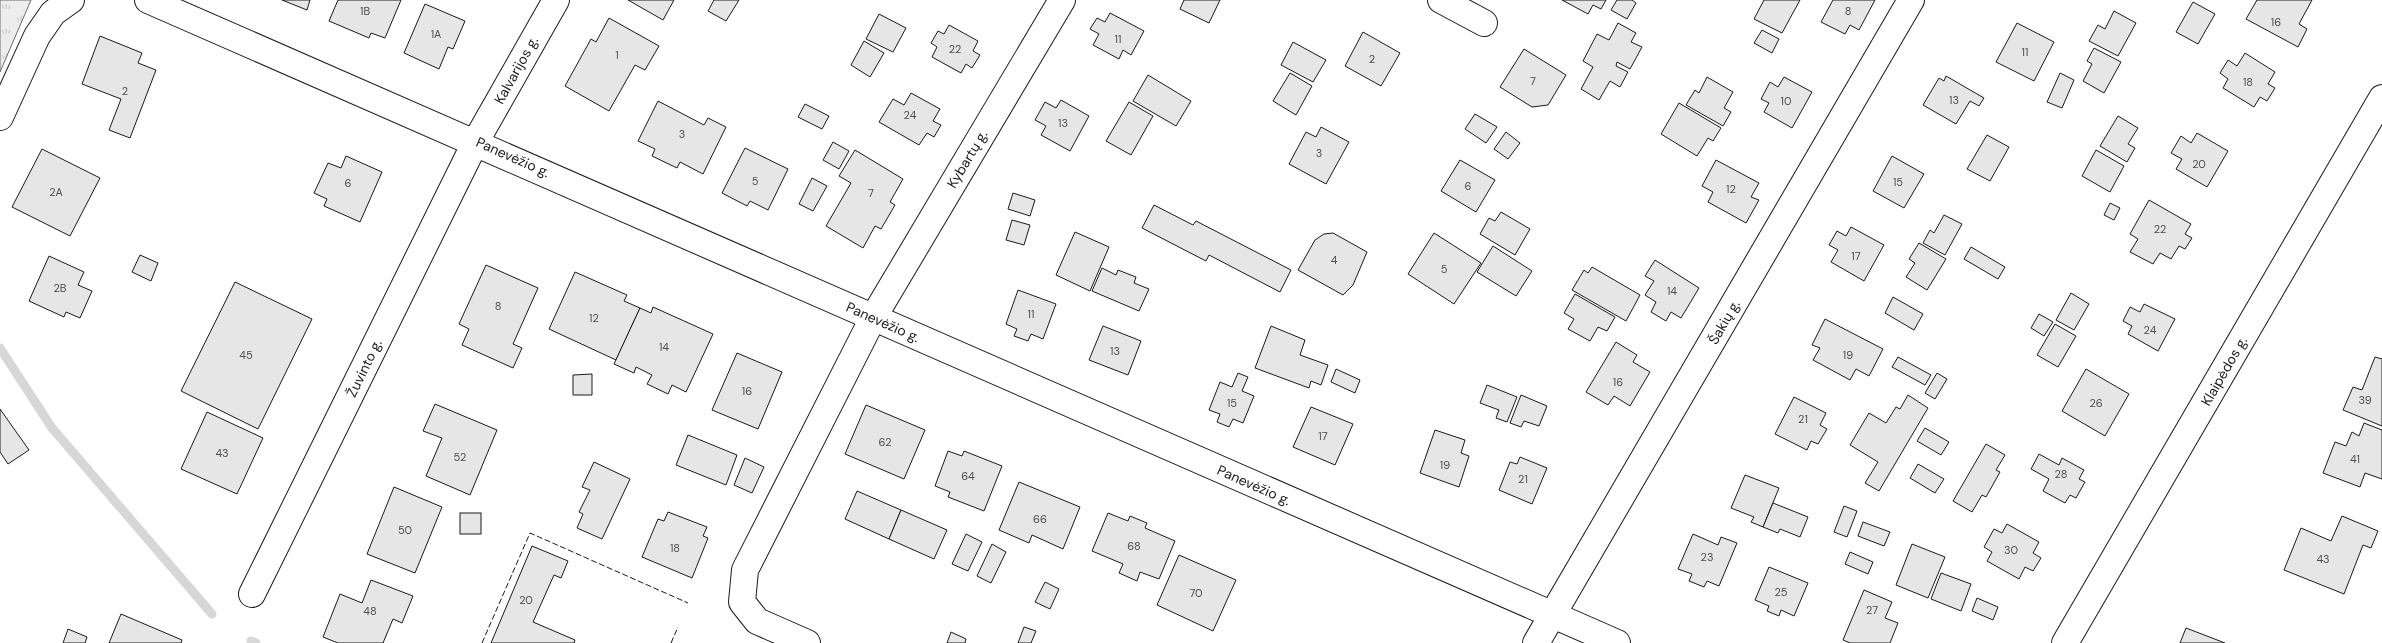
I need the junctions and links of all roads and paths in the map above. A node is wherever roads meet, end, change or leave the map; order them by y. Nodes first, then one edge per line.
1 (71, 0) edge
2 (148, 0) edge
3 (556, 0) edge
4 (1062, 0) edge
5 (1442, 0) edge
6 (1911, 0) edge
7 (1484, 23) dead end
8 (2382, 98) edge
9 (0, 117) edge
10 (476, 141) junction
11 (873, 318) junction
12 (252, 594) dead end
13 (1553, 615) junction
14 (807, 643) edge
15 (1536, 643) edge
16 (1618, 643) edge
17 (2065, 643) edge

1 - 9 street
2 - 10 street, Panevėžio g.
3 - 10 street, Kalvarijos g.
4 - 11 street, Kybartų g.
5 - 7 street
6 - 13 street, Šakių g.
8 - 17 street, Klaipėdos g.
10 - 11 street, Panevėžio g.
10 - 12 street, Žuvinto g.
11 - 13 street, Panevėžio g.
11 - 14 street, Kybartų g.
13 - 15 street, Šakių g.
13 - 16 street, Panevėžio g.

